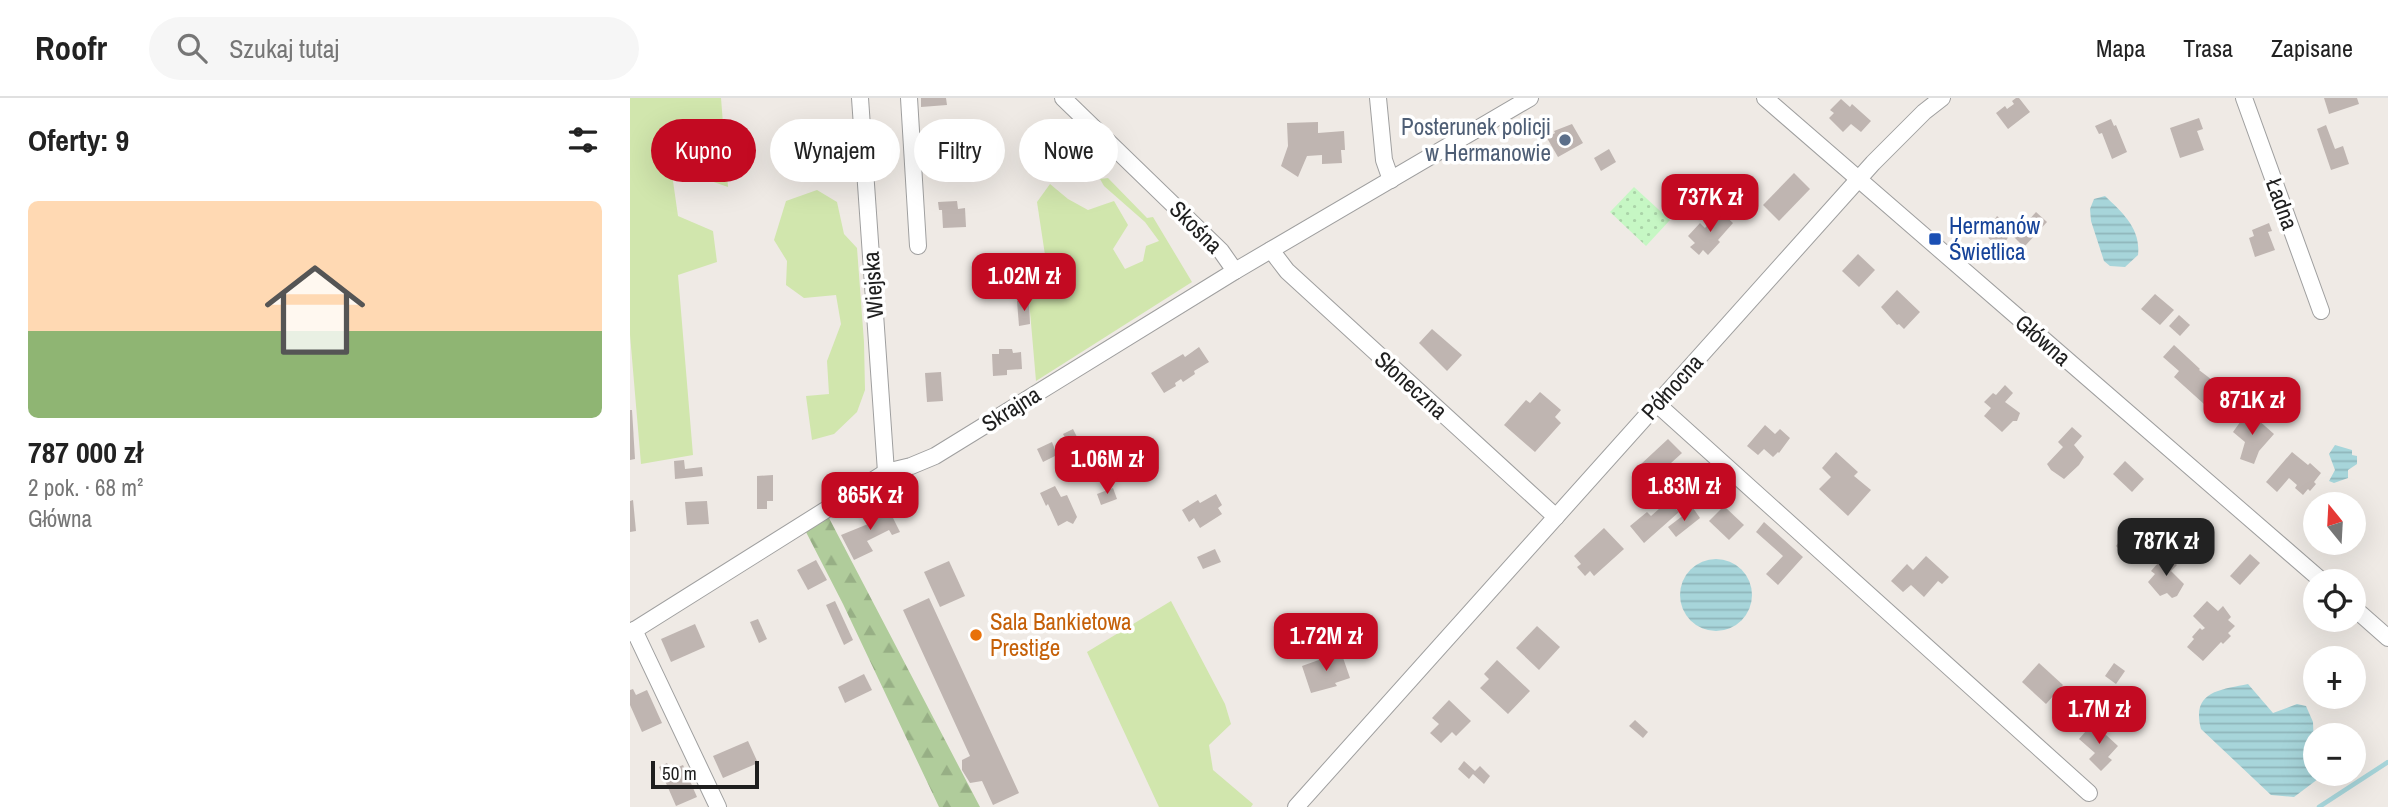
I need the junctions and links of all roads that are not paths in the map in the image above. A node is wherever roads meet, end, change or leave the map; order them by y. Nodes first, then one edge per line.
1 (860, 98) edge
2 (909, 98) edge
3 (1063, 98) edge
4 (1378, 98) edge
5 (1530, 98) edge
6 (1765, 98) edge
7 (1942, 98) edge
8 (2244, 98) edge
9 (1511, 103) edge
10 (1391, 180) junction
11 (1858, 180) junction
12 (918, 246) dead end
13 (1270, 250) junction
14 (1235, 271) junction
15 (2321, 311) dead end
16 (1657, 404) junction
17 (886, 472) junction
18 (1556, 517) junction
19 (2308, 569) edge
20 (2366, 619) edge
21 (632, 632) edge
22 (2388, 638) edge
23 (2089, 793) dead end
24 (718, 807) edge
25 (1296, 807) edge

1 - 17 street, Wiejska
2 - 12 street
3 - 14 street, Skośna
4 - 10 street
5 - 9 street, Skrajna
6 - 11 street, Główna
7 - 11 street, Północna
8 - 15 street, Ładna
9 - 10 street, Skrajna
10 - 13 street, Skrajna
11 - 16 street, Północna
11 - 19 street, Główna
13 - 14 street, Skrajna
13 - 18 street, Słoneczna
14 - 17 street, Skrajna
16 - 18 street, Północna
16 - 23 street
17 - 21 street, Skrajna
18 - 25 street, Północna
20 - 22 street
21 - 24 street

